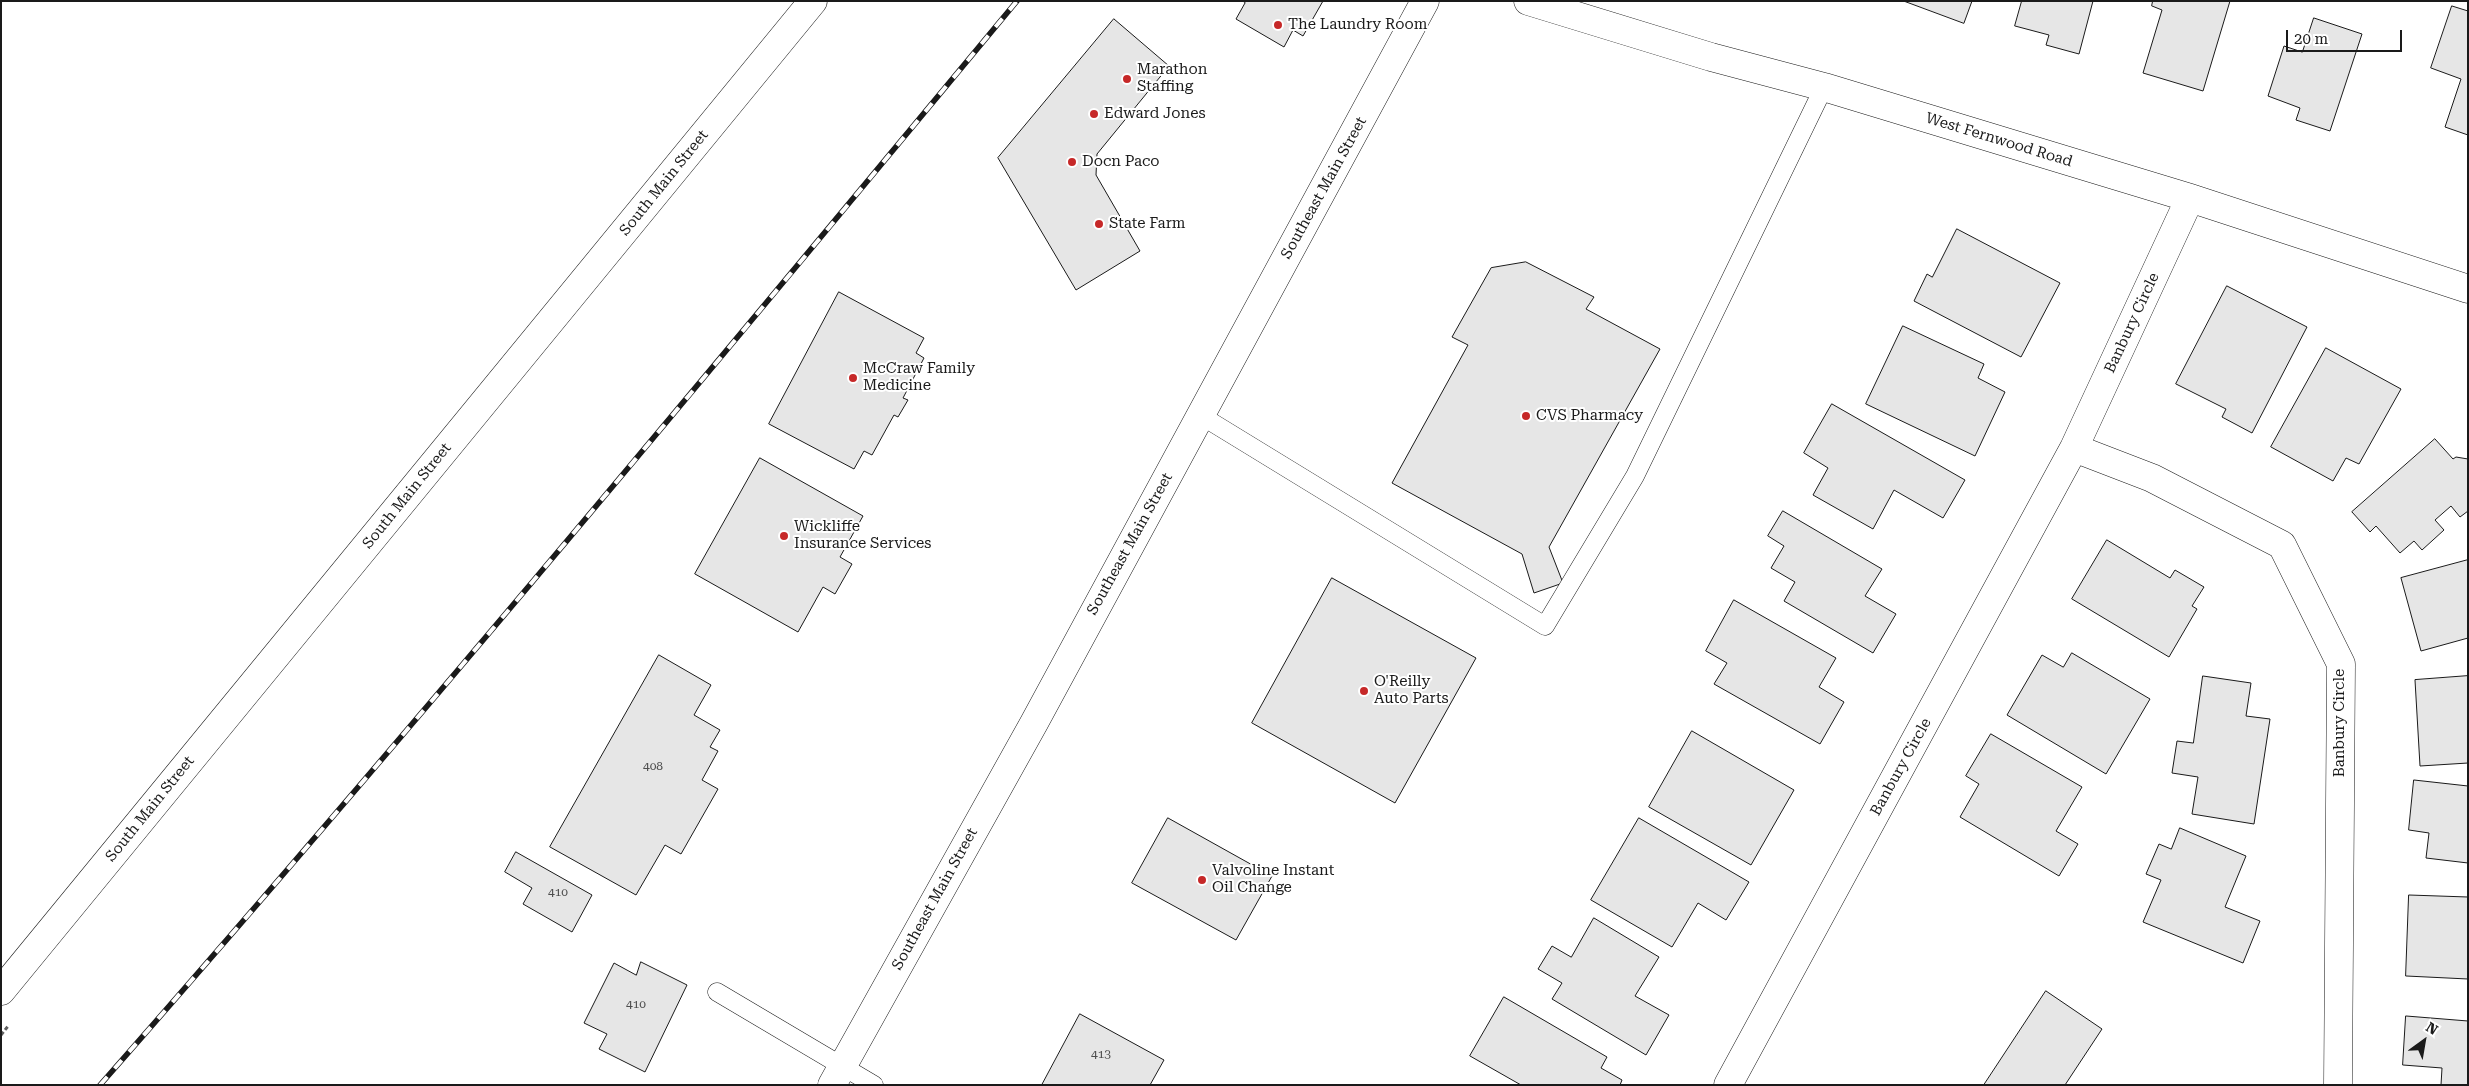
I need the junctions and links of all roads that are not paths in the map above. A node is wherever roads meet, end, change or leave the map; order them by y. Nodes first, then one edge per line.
1 (813, 1) edge
2 (1425, 1) edge
3 (1528, 1) edge
4 (1824, 87) junction
5 (2190, 198) junction
6 (2468, 289) edge
7 (1200, 415) junction
8 (2074, 448) junction
9 (1, 991) edge
10 (717, 992) dead end
11 (837, 1076) edge
12 (874, 1085) edge
13 (1728, 1085) edge
14 (2338, 1085) edge

1 - 9 street, South Main Street
2 - 7 street, Southeast Main Street
3 - 4 street, West Fernwood Road
4 - 5 street, West Fernwood Road
4 - 7 lane
5 - 6 street, West Fernwood Road
5 - 8 street, Banbury Circle
7 - 11 street, Southeast Main Street
8 - 13 street, Banbury Circle
8 - 14 street, Banbury Circle
10 - 11 lane
11 - 12 lane

